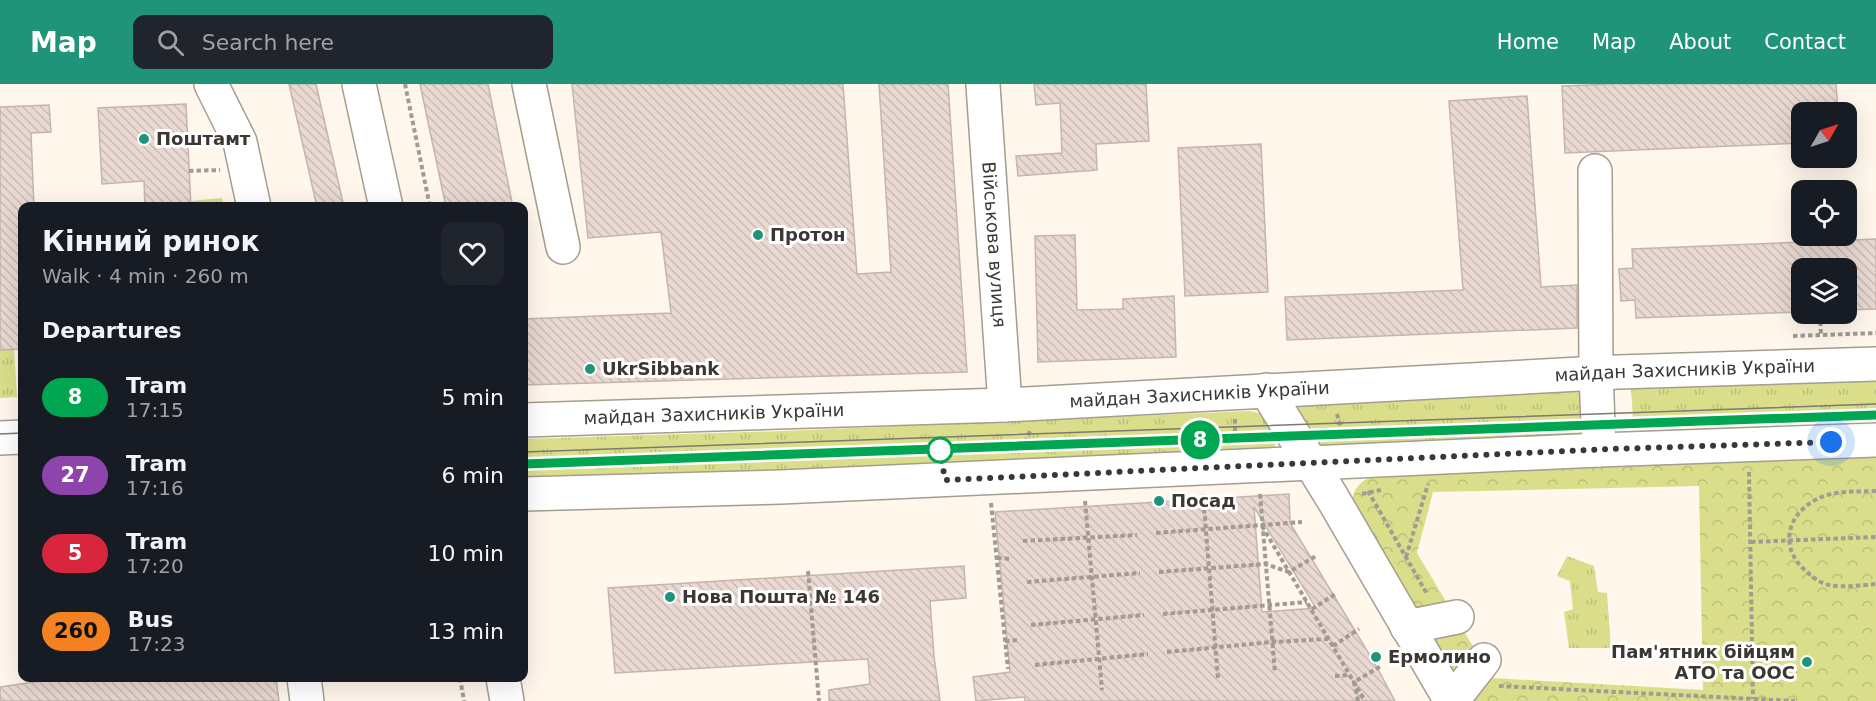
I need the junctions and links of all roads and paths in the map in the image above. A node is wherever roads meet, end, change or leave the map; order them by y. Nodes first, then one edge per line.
1 (211, 84) edge
2 (359, 84) edge
3 (405, 84) edge
4 (529, 84) edge
5 (983, 85) edge
6 (220, 170) dead end
7 (189, 171) dead end
8 (1595, 171) dead end
9 (253, 202) edge
10 (385, 202) edge
11 (429, 202) edge
12 (563, 247) dead end
13 (1820, 324) edge
14 (1821, 335) dead end
15 (1876, 364) edge
16 (1596, 373) junction
17 (1266, 390) junction
18 (1005, 405) junction
19 (1234, 412) dead end
20 (1336, 412) dead end
21 (528, 420) edge
22 (1031, 427) dead end
23 (18, 437) edge
24 (0, 438) edge
25 (1876, 440) edge
26 (1346, 445) dead end
27 (1236, 448) dead end
28 (1599, 450) junction
29 (1019, 456) dead end
30 (1311, 464) junction
31 (1749, 470) dead end
32 (1430, 480) dead end
33 (1260, 487) dead end
34 (1203, 490) dead end
35 (1876, 491) edge
36 (528, 494) edge
37 (990, 496) dead end
38 (1085, 497) dead end
39 (1302, 522) dead end
40 (1263, 526) junction
41 (1206, 530) junction
42 (1156, 533) dead end
43 (1137, 535) dead end
44 (1088, 537) junction
45 (1876, 537) edge
46 (1023, 541) dead end
47 (1788, 541) junction
48 (1751, 542) junction
49 (1316, 556) dead end
50 (1406, 557) dead end
51 (997, 558) junction
52 (1012, 559) dead end
53 (1265, 564) junction
54 (1209, 568) junction
55 (808, 571) dead end
56 (1160, 572) dead end
57 (1289, 572) junction
58 (1140, 573) dead end
59 (1092, 577) junction
60 (1027, 582) dead end
61 (1876, 584) edge
62 (1337, 592) dead end
63 (1307, 602) junction
64 (1269, 604) junction
65 (1212, 609) junction
66 (1312, 609) junction
67 (1163, 614) dead end
68 (1144, 615) dead end
69 (1457, 617) dead end
70 (1095, 619) junction
71 (1031, 625) dead end
72 (1407, 627) junction
73 (1359, 629) dead end
74 (1328, 639) junction
75 (1020, 640) dead end
76 (1005, 641) junction
77 (1272, 642) junction
78 (1333, 646) junction
79 (1216, 647) junction
80 (1167, 652) dead end
81 (1148, 654) dead end
82 (1099, 659) junction
83 (1035, 665) dead end
84 (1381, 666) dead end
85 (1008, 669) dead end
86 (1275, 673) dead end
87 (1490, 673) joint
88 (1350, 675) junction
89 (1335, 676) dead end
90 (1218, 679) dead end
91 (305, 682) edge
92 (461, 682) edge
93 (504, 682) edge
94 (1354, 682) junction
95 (1102, 690) dead end
96 (1725, 697) junction
97 (1754, 699) junction
98 (307, 701) edge
99 (464, 701) edge
100 (507, 701) edge
101 (819, 701) edge
102 (1358, 701) edge
103 (1365, 701) edge
104 (1451, 701) edge
105 (1730, 701) edge
106 (1795, 701) edge

1 - 9 main road
2 - 10 main road
3 - 11 path
4 - 12 main road
5 - 18 main road, Військова вулиця
6 - 7 path
8 - 16 main road
13 - 14 path
15 - 16 main road, майдан Захисників України
16 - 17 main road, майдан Захисників України
16 - 28 main road
17 - 18 main road, майдан Захисників України
17 - 30 main road
18 - 21 main road, майдан Захисників України
19 - 27 path
20 - 26 path
22 - 29 path
23 - 24 main road
25 - 28 main road
28 - 30 main road
30 - 36 main road
30 - 72 main road
31 - 48 path
32 - 50 path
33 - 40 path
34 - 41 path
35 - 47 path
37 - 51 path
38 - 44 path
39 - 40 path
40 - 41 path
40 - 53 path
40 - 57 path
41 - 42 path
41 - 54 path
43 - 44 path
44 - 46 path
44 - 59 path
45 - 47 path
47 - 48 path
47 - 61 path
48 - 97 path
49 - 57 path
51 - 52 path
51 - 76 path
53 - 54 path
53 - 57 path
53 - 64 path
54 - 56 path
54 - 65 path
55 - 101 path
57 - 63 path
58 - 59 path
59 - 60 path
59 - 70 path
62 - 66 path
63 - 64 path
63 - 66 path
64 - 65 path
64 - 77 path
65 - 67 path
65 - 79 path
66 - 74 path
68 - 70 path
69 - 72 main road
70 - 71 path
70 - 82 path
72 - 104 main road
73 - 78 path
74 - 77 path
74 - 78 path
75 - 76 path
76 - 85 path
77 - 79 path
77 - 86 path
78 - 88 path
79 - 80 path
79 - 90 path
81 - 82 path
82 - 83 path
82 - 95 path
84 - 94 path
87 - 96 path
87 - 104 main road
88 - 89 path
88 - 94 path
91 - 98 main road
92 - 99 path
93 - 100 main road
94 - 102 path
94 - 103 path
96 - 97 path
96 - 105 path
97 - 106 path

